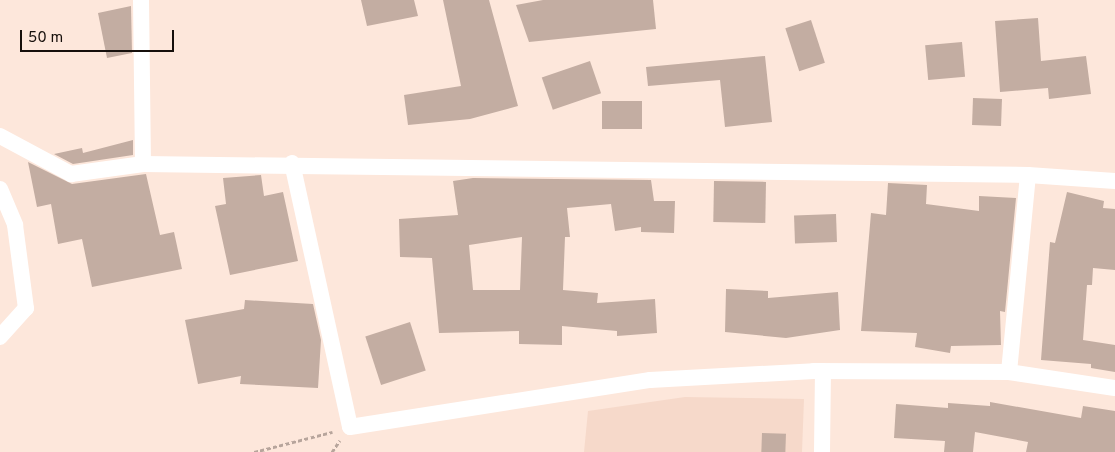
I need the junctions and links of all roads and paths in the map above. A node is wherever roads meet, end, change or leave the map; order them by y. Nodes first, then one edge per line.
1 (141, 0) edge
2 (0, 136) edge
3 (292, 163) junction
4 (143, 164) junction
5 (1028, 176) junction
6 (1115, 181) edge
7 (0, 189) edge
8 (0, 337) edge
9 (823, 372) junction
10 (1009, 372) junction
11 (1115, 388) edge
12 (350, 427) junction
13 (254, 452) edge
14 (822, 452) edge

1 - 4 street
2 - 4 street
3 - 4 street
3 - 5 street
3 - 12 street
5 - 6 street
5 - 10 street
7 - 8 street
9 - 10 street
9 - 12 street
9 - 14 street
10 - 11 street
12 - 13 path

